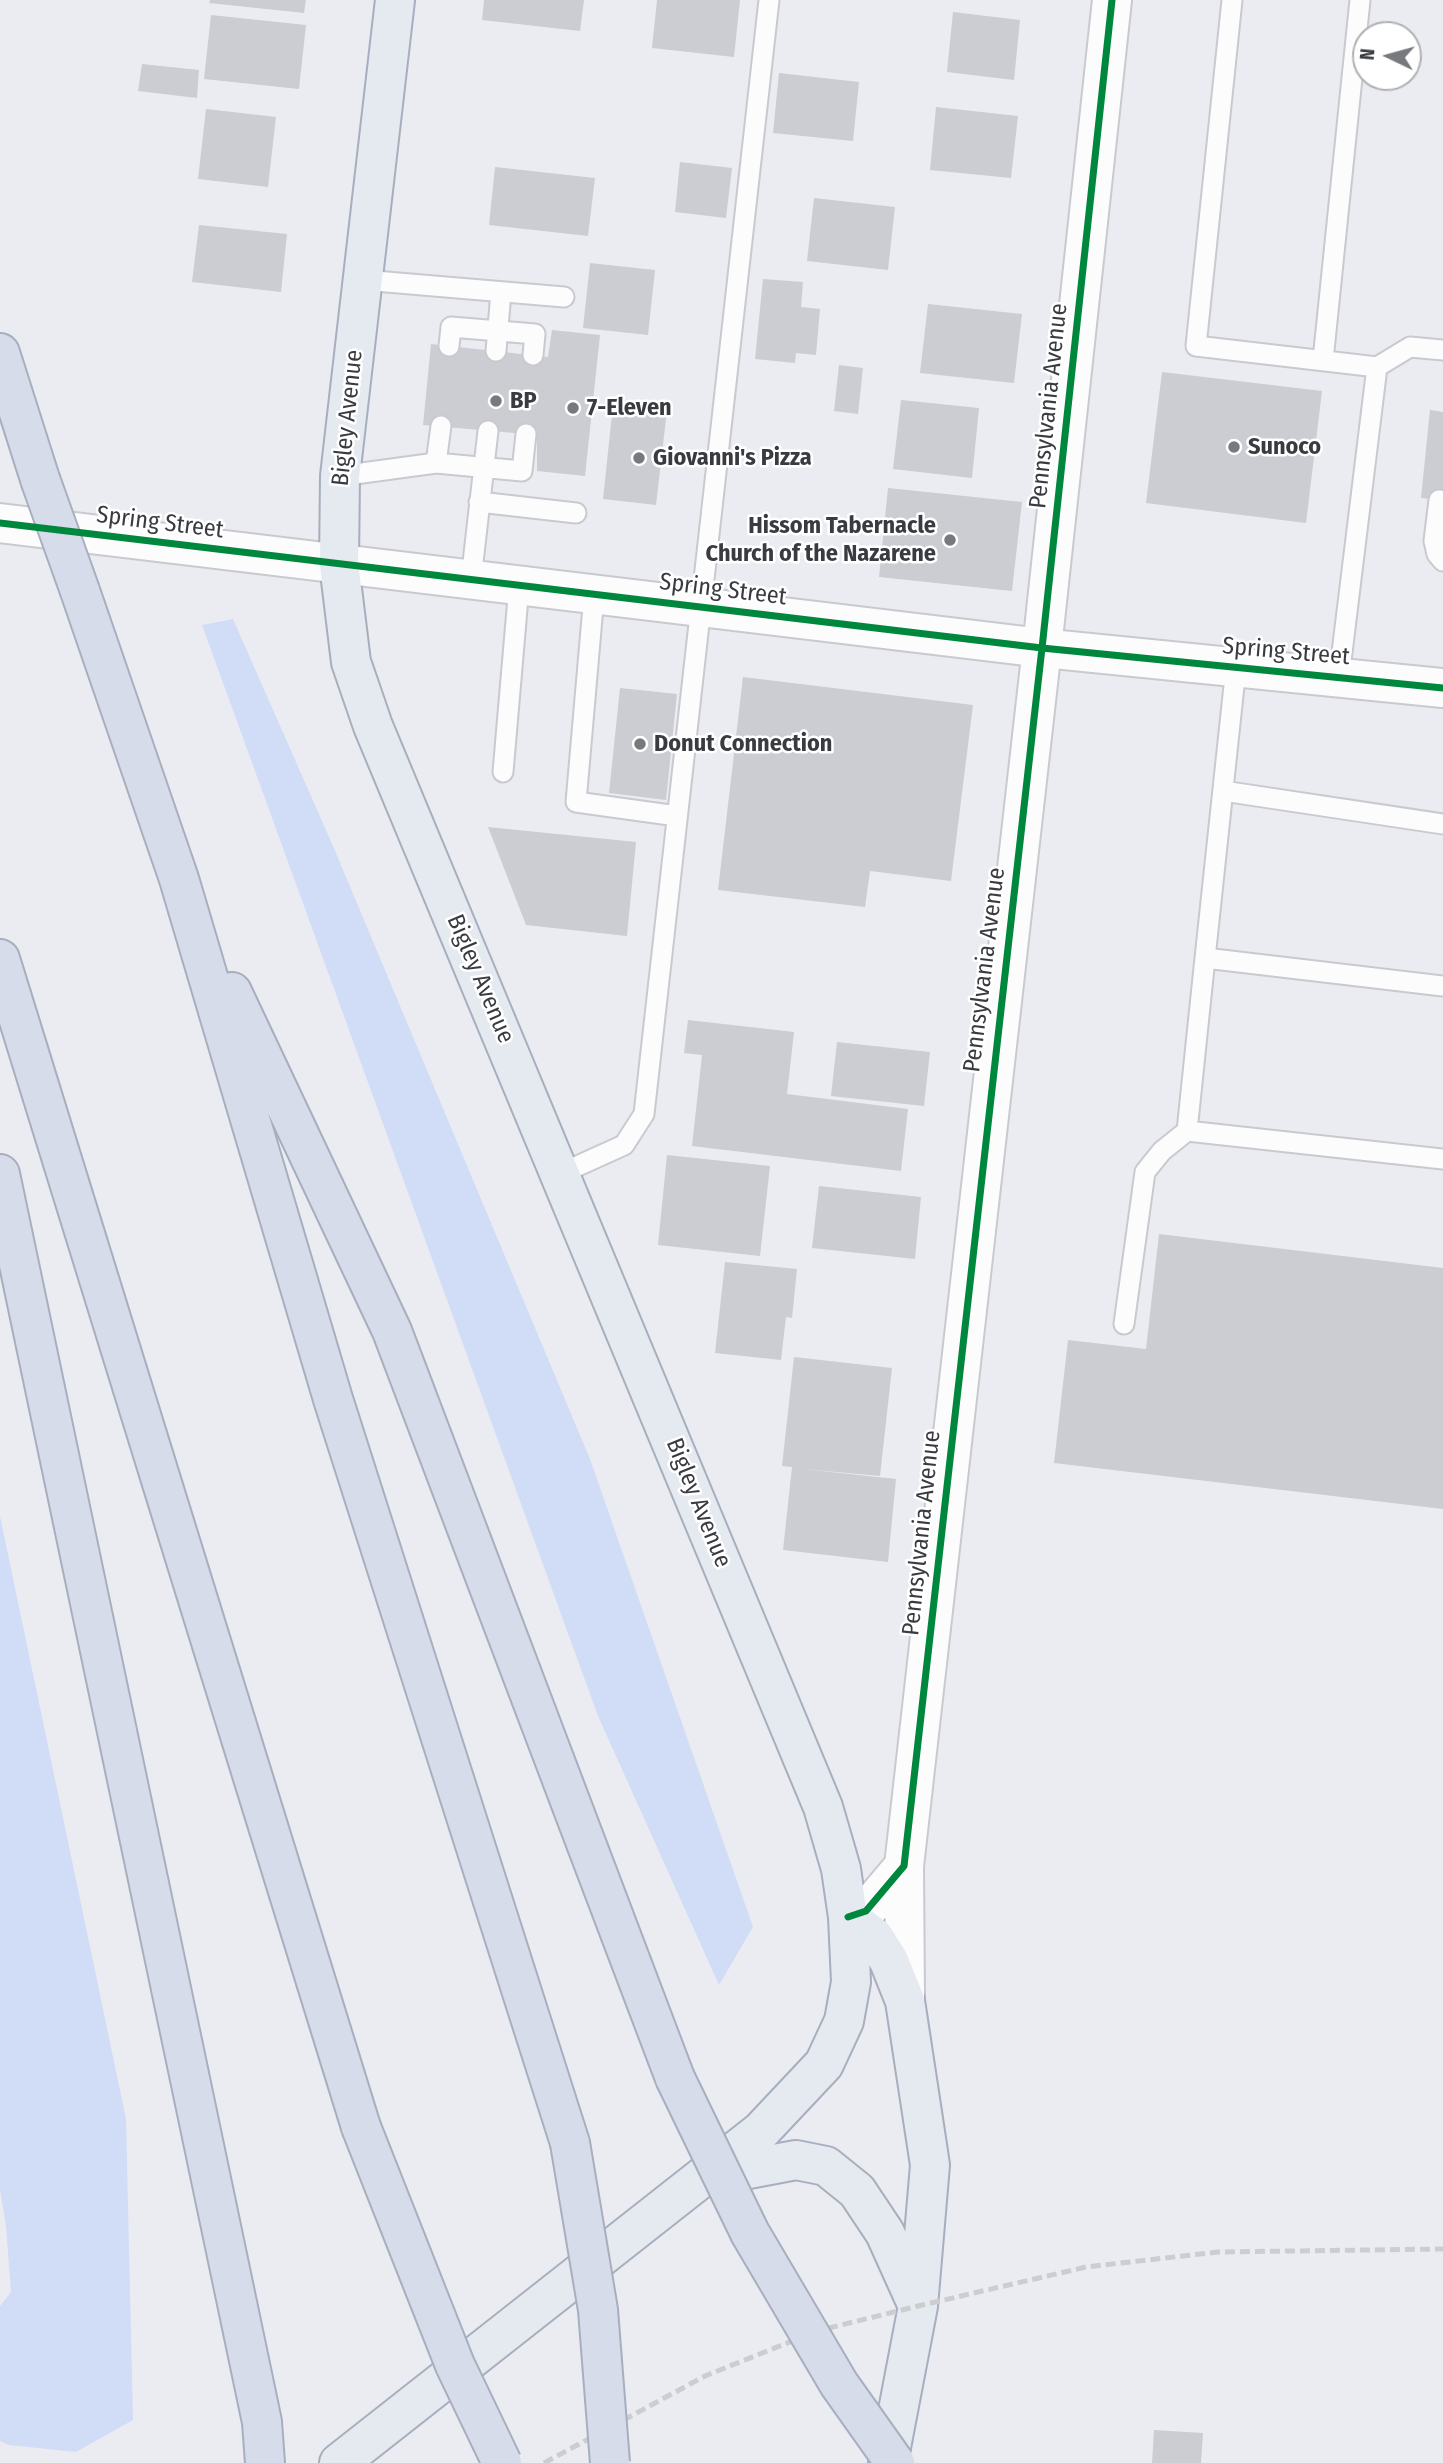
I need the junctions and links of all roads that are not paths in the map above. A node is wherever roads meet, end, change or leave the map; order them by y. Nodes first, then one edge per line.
1 (395, 0) edge
2 (769, 0) edge
3 (1112, 0) edge
4 (1232, 0) edge
5 (1360, 0) edge
6 (363, 280) junction
7 (501, 292) junction
8 (564, 297) dead end
9 (496, 342) junction
10 (449, 346) dead end
11 (1443, 349) edge
12 (0, 353) edge
13 (533, 355) dead end
14 (1323, 360) junction
15 (1377, 367) junction
16 (441, 426) dead end
17 (488, 430) dead end
18 (526, 434) dead end
19 (436, 463) junction
20 (484, 467) junction
21 (340, 477) junction
22 (1439, 500) dead end
23 (480, 502) junction
24 (576, 513) dead end
25 (0, 523) edge
26 (1443, 561) edge
27 (339, 564) junction
28 (471, 580) junction
29 (519, 586) junction
30 (594, 594) junction
31 (699, 607) junction
32 (1042, 648) junction
33 (1236, 667) junction
34 (1339, 677) junction
35 (1443, 688) edge
36 (503, 772) dead end
37 (1223, 791) junction
38 (677, 816) junction
39 (1443, 824) edge
40 (179, 879) junction
41 (1205, 958) junction
42 (0, 959) edge
43 (1443, 986) edge
44 (1187, 1131) junction
45 (1443, 1159) edge
46 (562, 1173) junction
47 (0, 1174) edge
48 (1124, 1324) dead end
49 (904, 1866) junction
50 (848, 1917) junction
51 (905, 2001) junction
52 (704, 2177) junction
53 (918, 2306) junction
54 (262, 2422) junction
55 (265, 2463) edge
56 (279, 2463) edge
57 (339, 2463) edge
58 (502, 2463) edge
59 (610, 2463) edge
60 (888, 2463) edge
61 (895, 2463) edge

1 - 6 main road, Bigley Avenue
2 - 31 lane
3 - 32 street, Pennsylvania Avenue
4 - 14 lane
5 - 14 lane
6 - 7 lane
6 - 21 main road, Bigley Avenue
7 - 8 lane
7 - 9 lane
9 - 10 lane
9 - 13 lane
11 - 15 lane
12 - 40 highway, bridge
14 - 15 lane
15 - 34 lane
16 - 19 lane
17 - 20 lane
18 - 20 lane
19 - 20 lane
19 - 21 lane
20 - 23 lane
21 - 27 main road, Bigley Avenue
22 - 26 lane
23 - 24 lane
23 - 28 lane
25 - 27 street, Spring Street
27 - 28 street, Spring Street
27 - 46 main road, Bigley Avenue
28 - 29 street, Spring Street
29 - 30 street, Spring Street
29 - 36 lane
30 - 31 street, Spring Street
30 - 38 lane
31 - 32 street, Spring Street
31 - 38 lane
32 - 33 street, Spring Street
32 - 49 street, Pennsylvania Avenue
33 - 34 street, Spring Street
33 - 37 lane
34 - 35 street, Spring Street
37 - 39 lane
37 - 41 lane
38 - 46 lane
40 - 59 highway, bridge
40 - 61 highway, bridge
41 - 43 lane
41 - 44 lane
42 - 58 highway, bridge
44 - 45 lane
44 - 48 lane
46 - 50 main road, Bigley Avenue
47 - 54 highway
49 - 50 street
49 - 51 street, Pennsylvania Avenue
50 - 51 main road
50 - 52 main road, Bigley Avenue
51 - 53 main road
52 - 53 main road
52 - 57 main road, Bigley Avenue
53 - 60 main road
54 - 55 highway
54 - 56 highway

